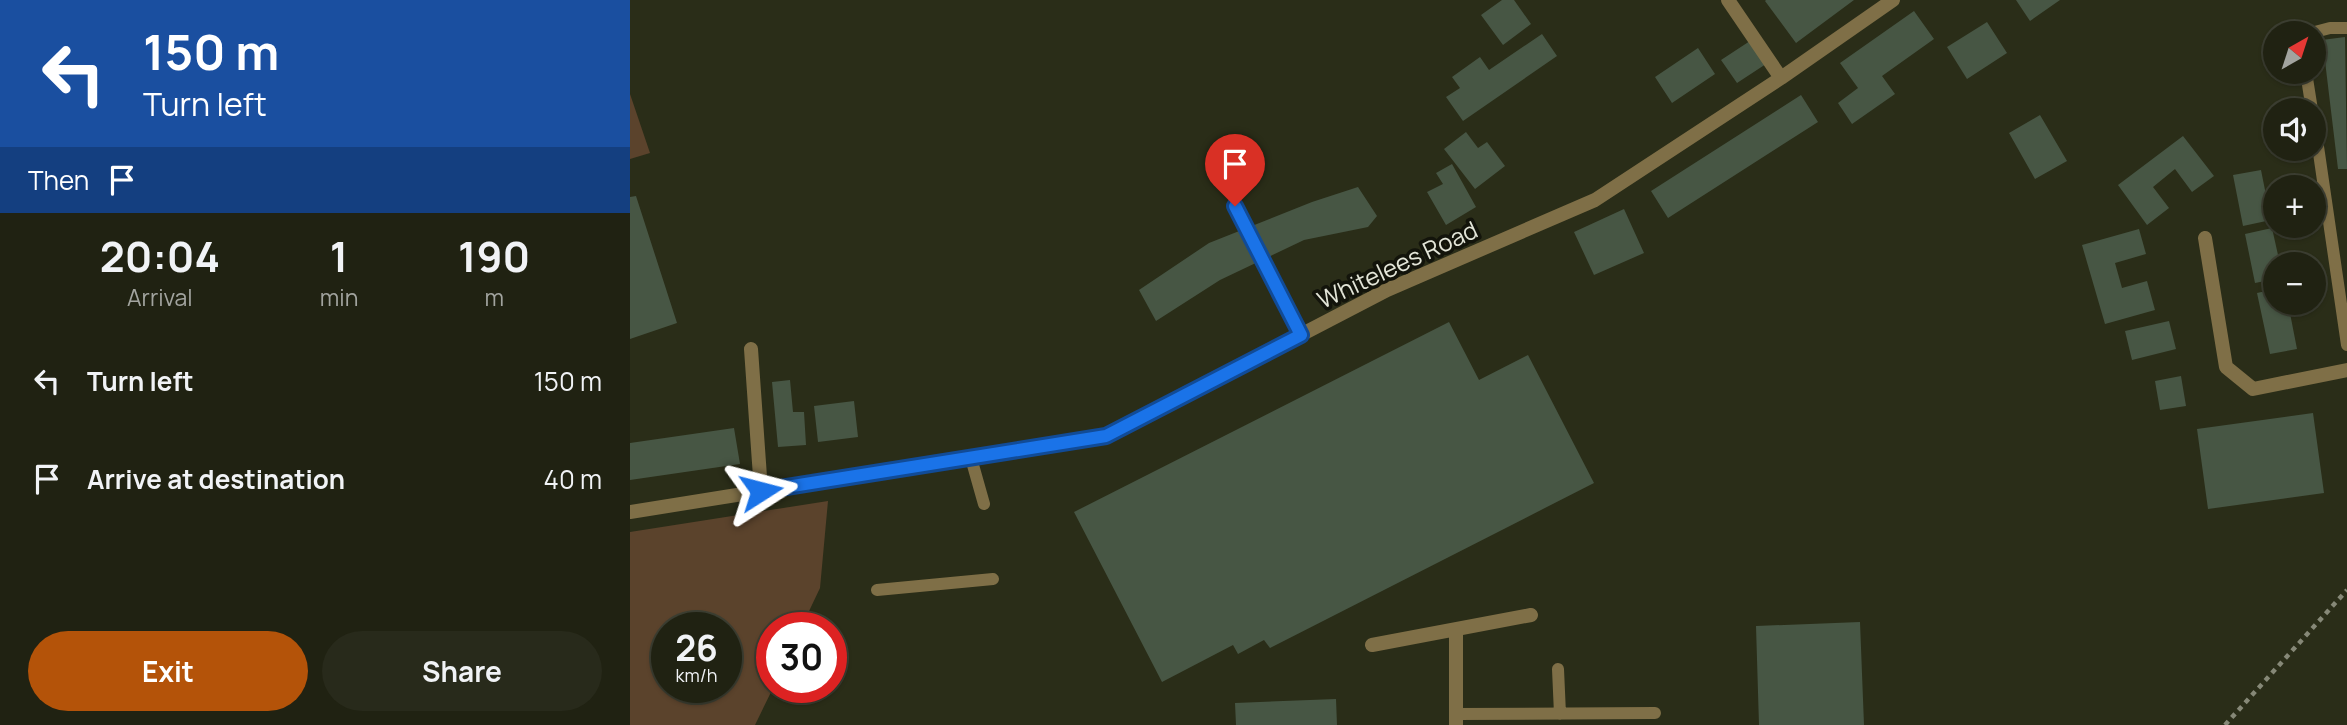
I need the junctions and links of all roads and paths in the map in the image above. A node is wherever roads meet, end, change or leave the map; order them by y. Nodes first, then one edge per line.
1 (1728, 0) edge
2 (1893, 0) edge
3 (2347, 28) edge
4 (2326, 29) edge
5 (1781, 78) junction
6 (2320, 161) edge
7 (1235, 206) dead end
8 (2205, 238) dead end
9 (1301, 335) junction
10 (2347, 345) edge
11 (751, 349) dead end
12 (2347, 370) edge
13 (971, 457) junction
14 (761, 491) junction
15 (984, 504) dead end
16 (630, 512) edge
17 (993, 579) dead end
18 (877, 590) dead end
19 (2347, 590) edge
20 (1531, 615) dead end
21 (1456, 629) junction
22 (1372, 645) dead end
23 (1558, 669) dead end
24 (1560, 713) junction
25 (1655, 713) dead end
26 (1456, 720) edge
27 (2225, 725) edge

1 - 5 street
2 - 5 street, Whitelees Road
3 - 4 lane
5 - 9 street, Whitelees Road
6 - 10 lane
7 - 9 street
8 - 12 street
9 - 13 street, Whitelees Road
11 - 14 street
13 - 14 street, Whitelees Road
13 - 15 lane
14 - 16 street, Whitelees Road
17 - 18 lane
19 - 27 path
20 - 21 street
21 - 22 street
21 - 26 street
23 - 24 lane
24 - 25 lane
24 - 26 lane

